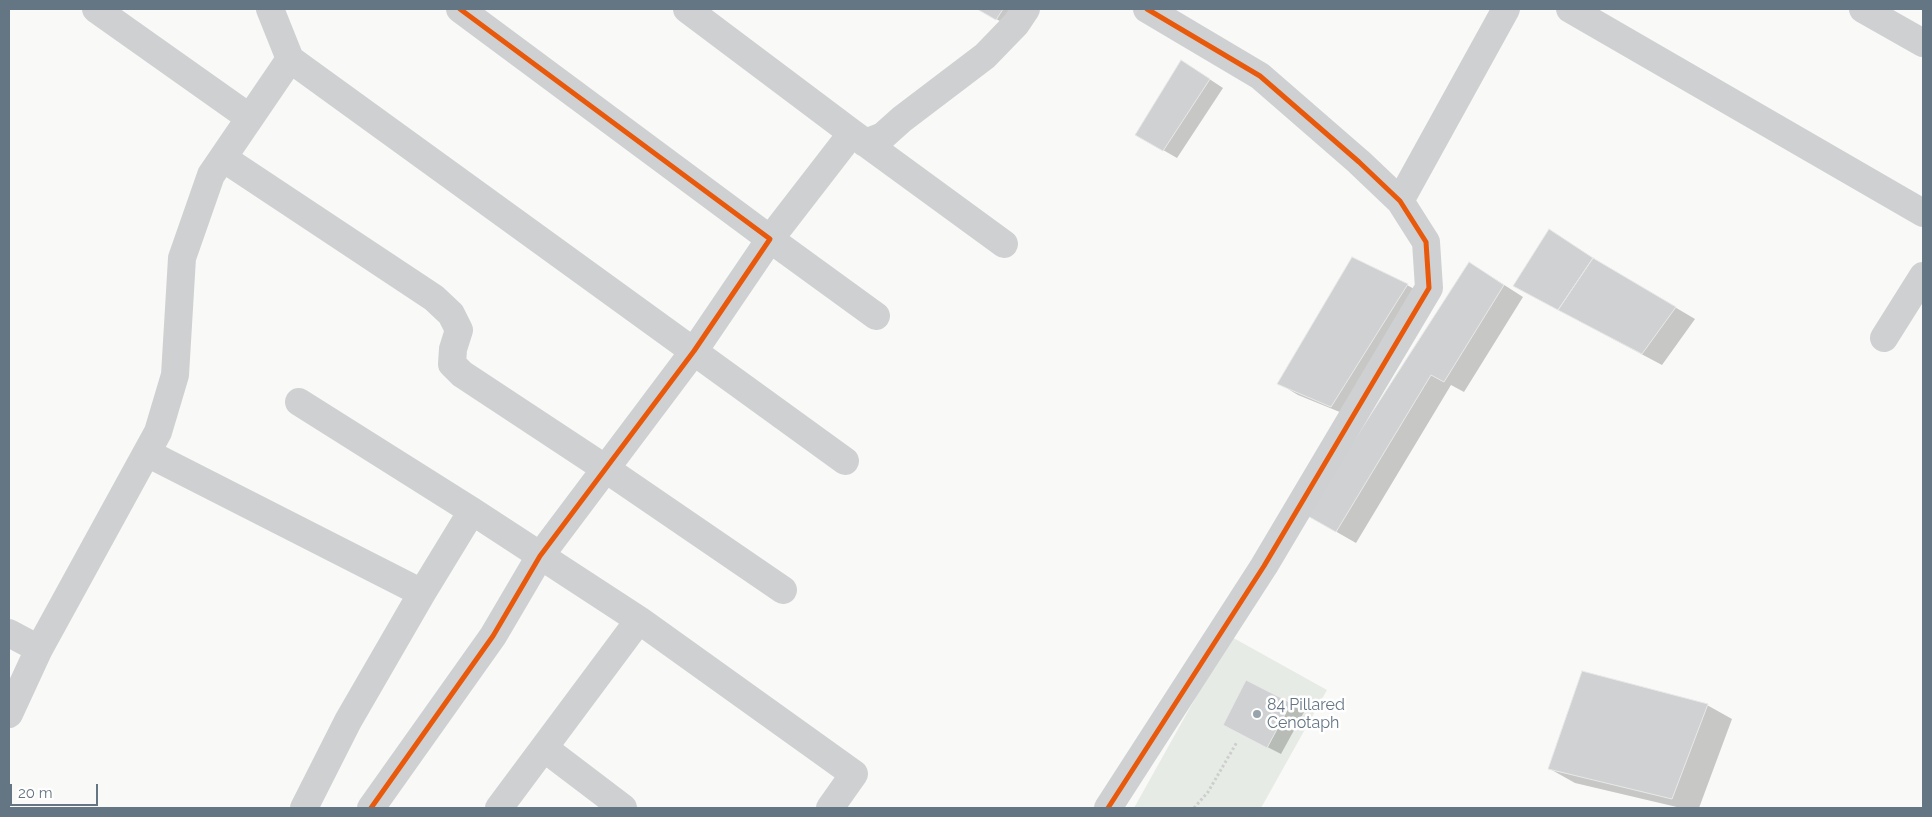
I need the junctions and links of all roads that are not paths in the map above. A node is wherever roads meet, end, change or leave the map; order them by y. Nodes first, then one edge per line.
1 (96, 9) edge
2 (270, 9) edge
3 (460, 9) edge
4 (688, 9) edge
5 (1026, 9) edge
6 (1147, 9) edge
7 (1506, 9) edge
8 (1570, 9) edge
9 (1863, 9) edge
10 (1923, 43) edge
11 (290, 59) junction
12 (250, 118) junction
13 (858, 138) junction
14 (223, 158) junction
15 (1400, 201) junction
16 (1923, 213) edge
17 (770, 239) junction
18 (1004, 244) dead end
19 (1923, 276) edge
20 (876, 316) dead end
21 (1884, 338) dead end
22 (694, 351) junction
23 (299, 402) dead end
24 (147, 453) junction
25 (845, 461) dead end
26 (606, 469) junction
27 (472, 511) junction
28 (540, 556) junction
29 (782, 590) dead end
30 (422, 592) junction
31 (639, 620) junction
32 (9, 633) edge
33 (39, 649) junction
34 (9, 714) edge
35 (544, 748) junction
36 (304, 808) edge
37 (371, 808) edge
38 (499, 808) edge
39 (623, 808) edge
40 (830, 808) edge
41 (1108, 808) edge

1 - 12 street
2 - 11 street
3 - 17 street
4 - 13 street
5 - 13 street
6 - 15 street
7 - 15 street
8 - 16 street
9 - 10 street
11 - 12 street
11 - 22 street
12 - 14 street
13 - 17 street
13 - 18 street
14 - 24 street
14 - 26 street
15 - 41 street
17 - 20 street
17 - 22 street
19 - 21 street
22 - 25 street
22 - 26 street
23 - 27 street
24 - 30 street
24 - 33 street
26 - 28 street
26 - 29 street
27 - 28 street
27 - 30 street
28 - 31 street
28 - 37 street
30 - 36 street
31 - 35 street
31 - 40 street
32 - 33 street
33 - 34 street
35 - 38 street
35 - 39 street

